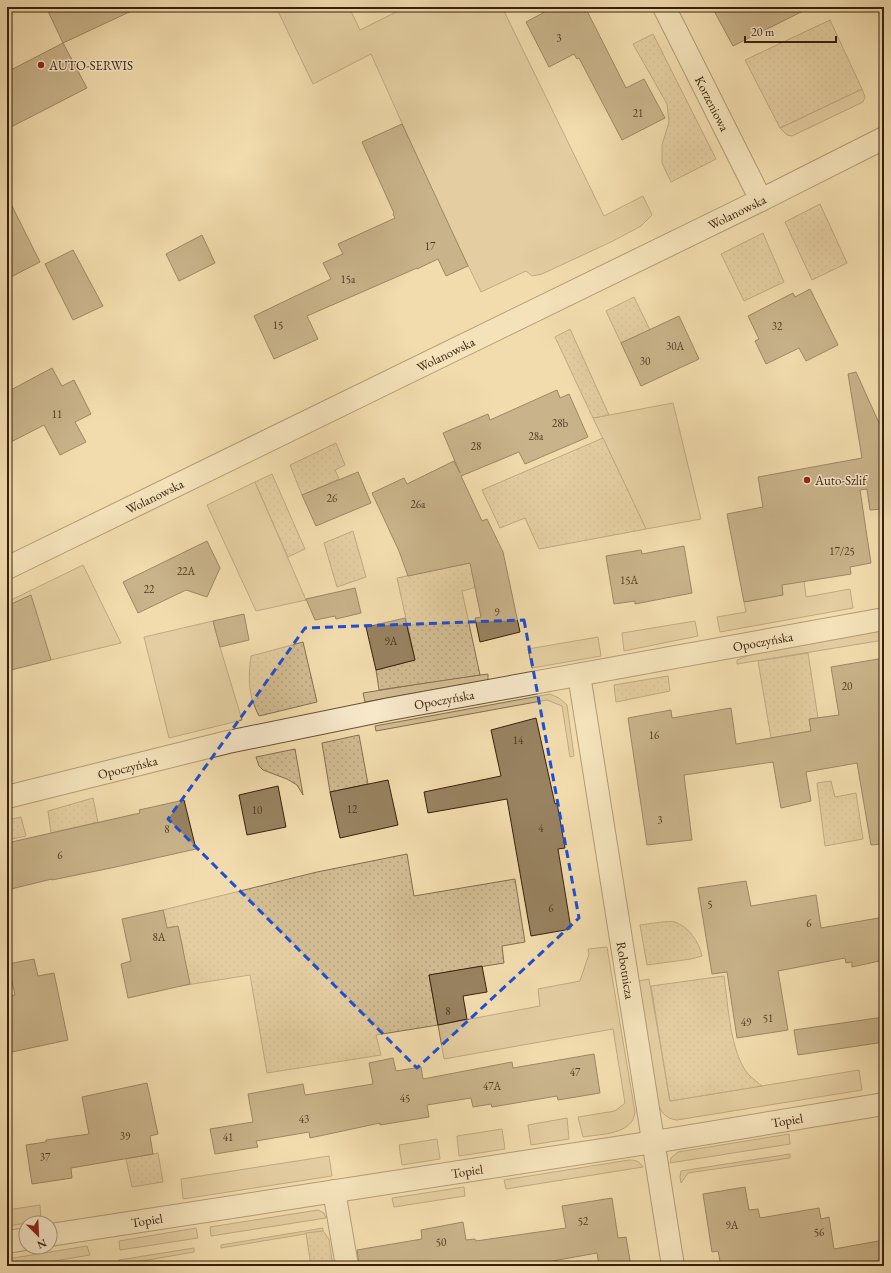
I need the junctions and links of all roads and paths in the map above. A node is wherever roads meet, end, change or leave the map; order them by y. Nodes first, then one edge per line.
1 (664, 7) edge
2 (884, 138) edge
3 (761, 200) junction
4 (7, 568) edge
5 (884, 619) edge
6 (579, 675) junction
7 (7, 797) edge
8 (884, 1104) edge
9 (654, 1142) junction
10 (334, 1191) junction
11 (58, 1234) edge
12 (18, 1240) edge
13 (7, 1242) edge
14 (347, 1266) edge
15 (673, 1266) edge

1 - 3 street, Korzeniowa
2 - 3 street, Wolanowska
3 - 4 street, Wolanowska
5 - 6 street, Opoczyńska
6 - 7 street, Opoczyńska
6 - 9 street, Robotnicza
8 - 9 street, Topiel
9 - 10 street, Topiel
9 - 15 street, Robotnicza
10 - 11 street, Topiel
10 - 14 street
12 - 13 street

